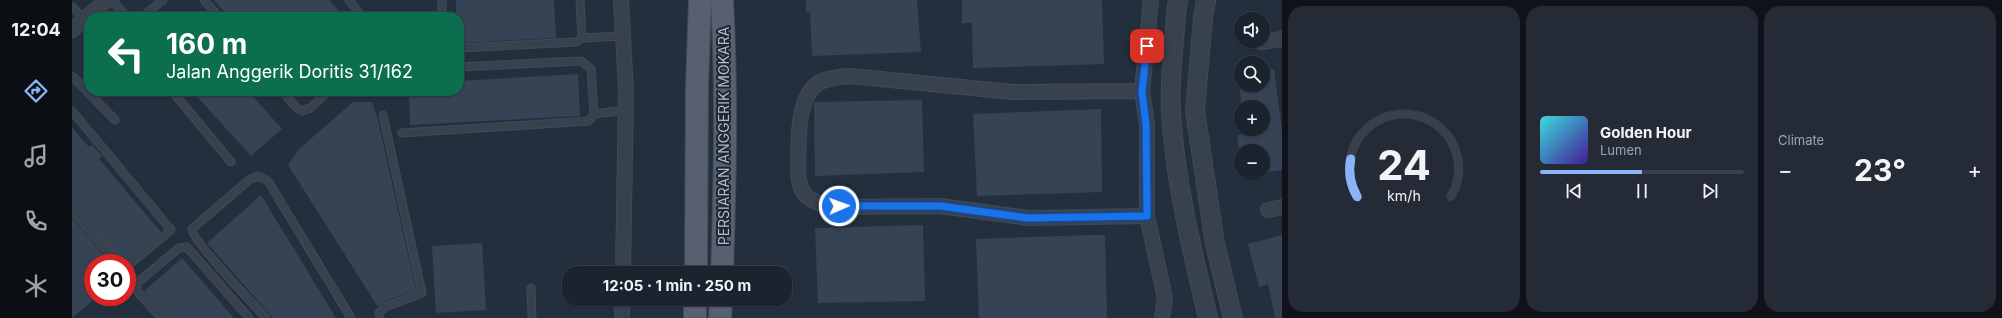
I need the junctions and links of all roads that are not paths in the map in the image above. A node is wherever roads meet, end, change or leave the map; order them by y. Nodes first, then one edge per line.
1 (107, 0) edge
2 (112, 0) edge
3 (163, 0) edge
4 (204, 0) edge
5 (349, 0) edge
6 (442, 0) edge
7 (580, 0) edge
8 (621, 0) edge
9 (700, 0) edge
10 (722, 0) edge
11 (1151, 0) edge
12 (1178, 0) edge
13 (1206, 0) edge
14 (72, 7) edge
15 (93, 12) edge
16 (123, 12) edge
17 (148, 12) edge
18 (215, 12) edge
19 (358, 12) edge
20 (442, 12) edge
21 (84, 20) joint
22 (72, 30) edge
23 (623, 36) junction
24 (582, 38) junction
25 (1282, 39) edge
26 (1270, 41) edge
27 (464, 48) edge
28 (464, 67) edge
29 (72, 76) edge
30 (84, 88) edge
31 (1142, 92) junction
32 (92, 96) edge
33 (176, 96) edge
34 (286, 96) edge
35 (324, 96) edge
36 (626, 110) junction
37 (72, 111) edge
38 (594, 114) junction
39 (383, 115) dead end
40 (115, 120) dead end
41 (402, 133) dead end
42 (231, 162) dead end
43 (1282, 208) edge
44 (72, 210) edge
45 (1268, 210) dead end
46 (1147, 216) junction
47 (110, 254) edge
48 (136, 258) edge
49 (623, 266) edge
50 (696, 266) edge
51 (722, 266) edge
52 (532, 288) dead end
53 (622, 306) edge
54 (695, 306) edge
55 (721, 306) edge
56 (161, 318) edge
57 (249, 318) edge
58 (266, 318) edge
59 (351, 318) edge
60 (380, 318) edge
61 (532, 318) edge
62 (622, 318) edge
63 (695, 318) edge
64 (720, 318) edge
65 (1162, 318) edge
66 (1208, 318) edge
67 (1233, 318) edge

1 - 15 street
2 - 16 lane
3 - 17 lane
4 - 18 lane
5 - 19 lane
6 - 20 lane
7 - 24 lane
8 - 23 street
9 - 50 main road, PERSIARAN ANGGERIK MOKARA
10 - 51 main road, PERSIARAN ANGGERIK MOKARA
11 - 31 street
12 - 66 street
13 - 67 street
14 - 21 lane
21 - 22 street
23 - 24 lane
23 - 36 street
24 - 27 lane
25 - 26 street
28 - 38 lane
29 - 30 lane
31 - 46 street
31 - 46 street
32 - 40 lane
33 - 42 lane
34 - 35 lane
36 - 38 lane
36 - 49 street
37 - 48 lane
38 - 41 lane
39 - 60 lane
43 - 45 street
44 - 47 lane
46 - 65 street
52 - 61 lane
53 - 62 street
54 - 63 main road
55 - 64 main road
56 - 57 lane
58 - 59 lane

